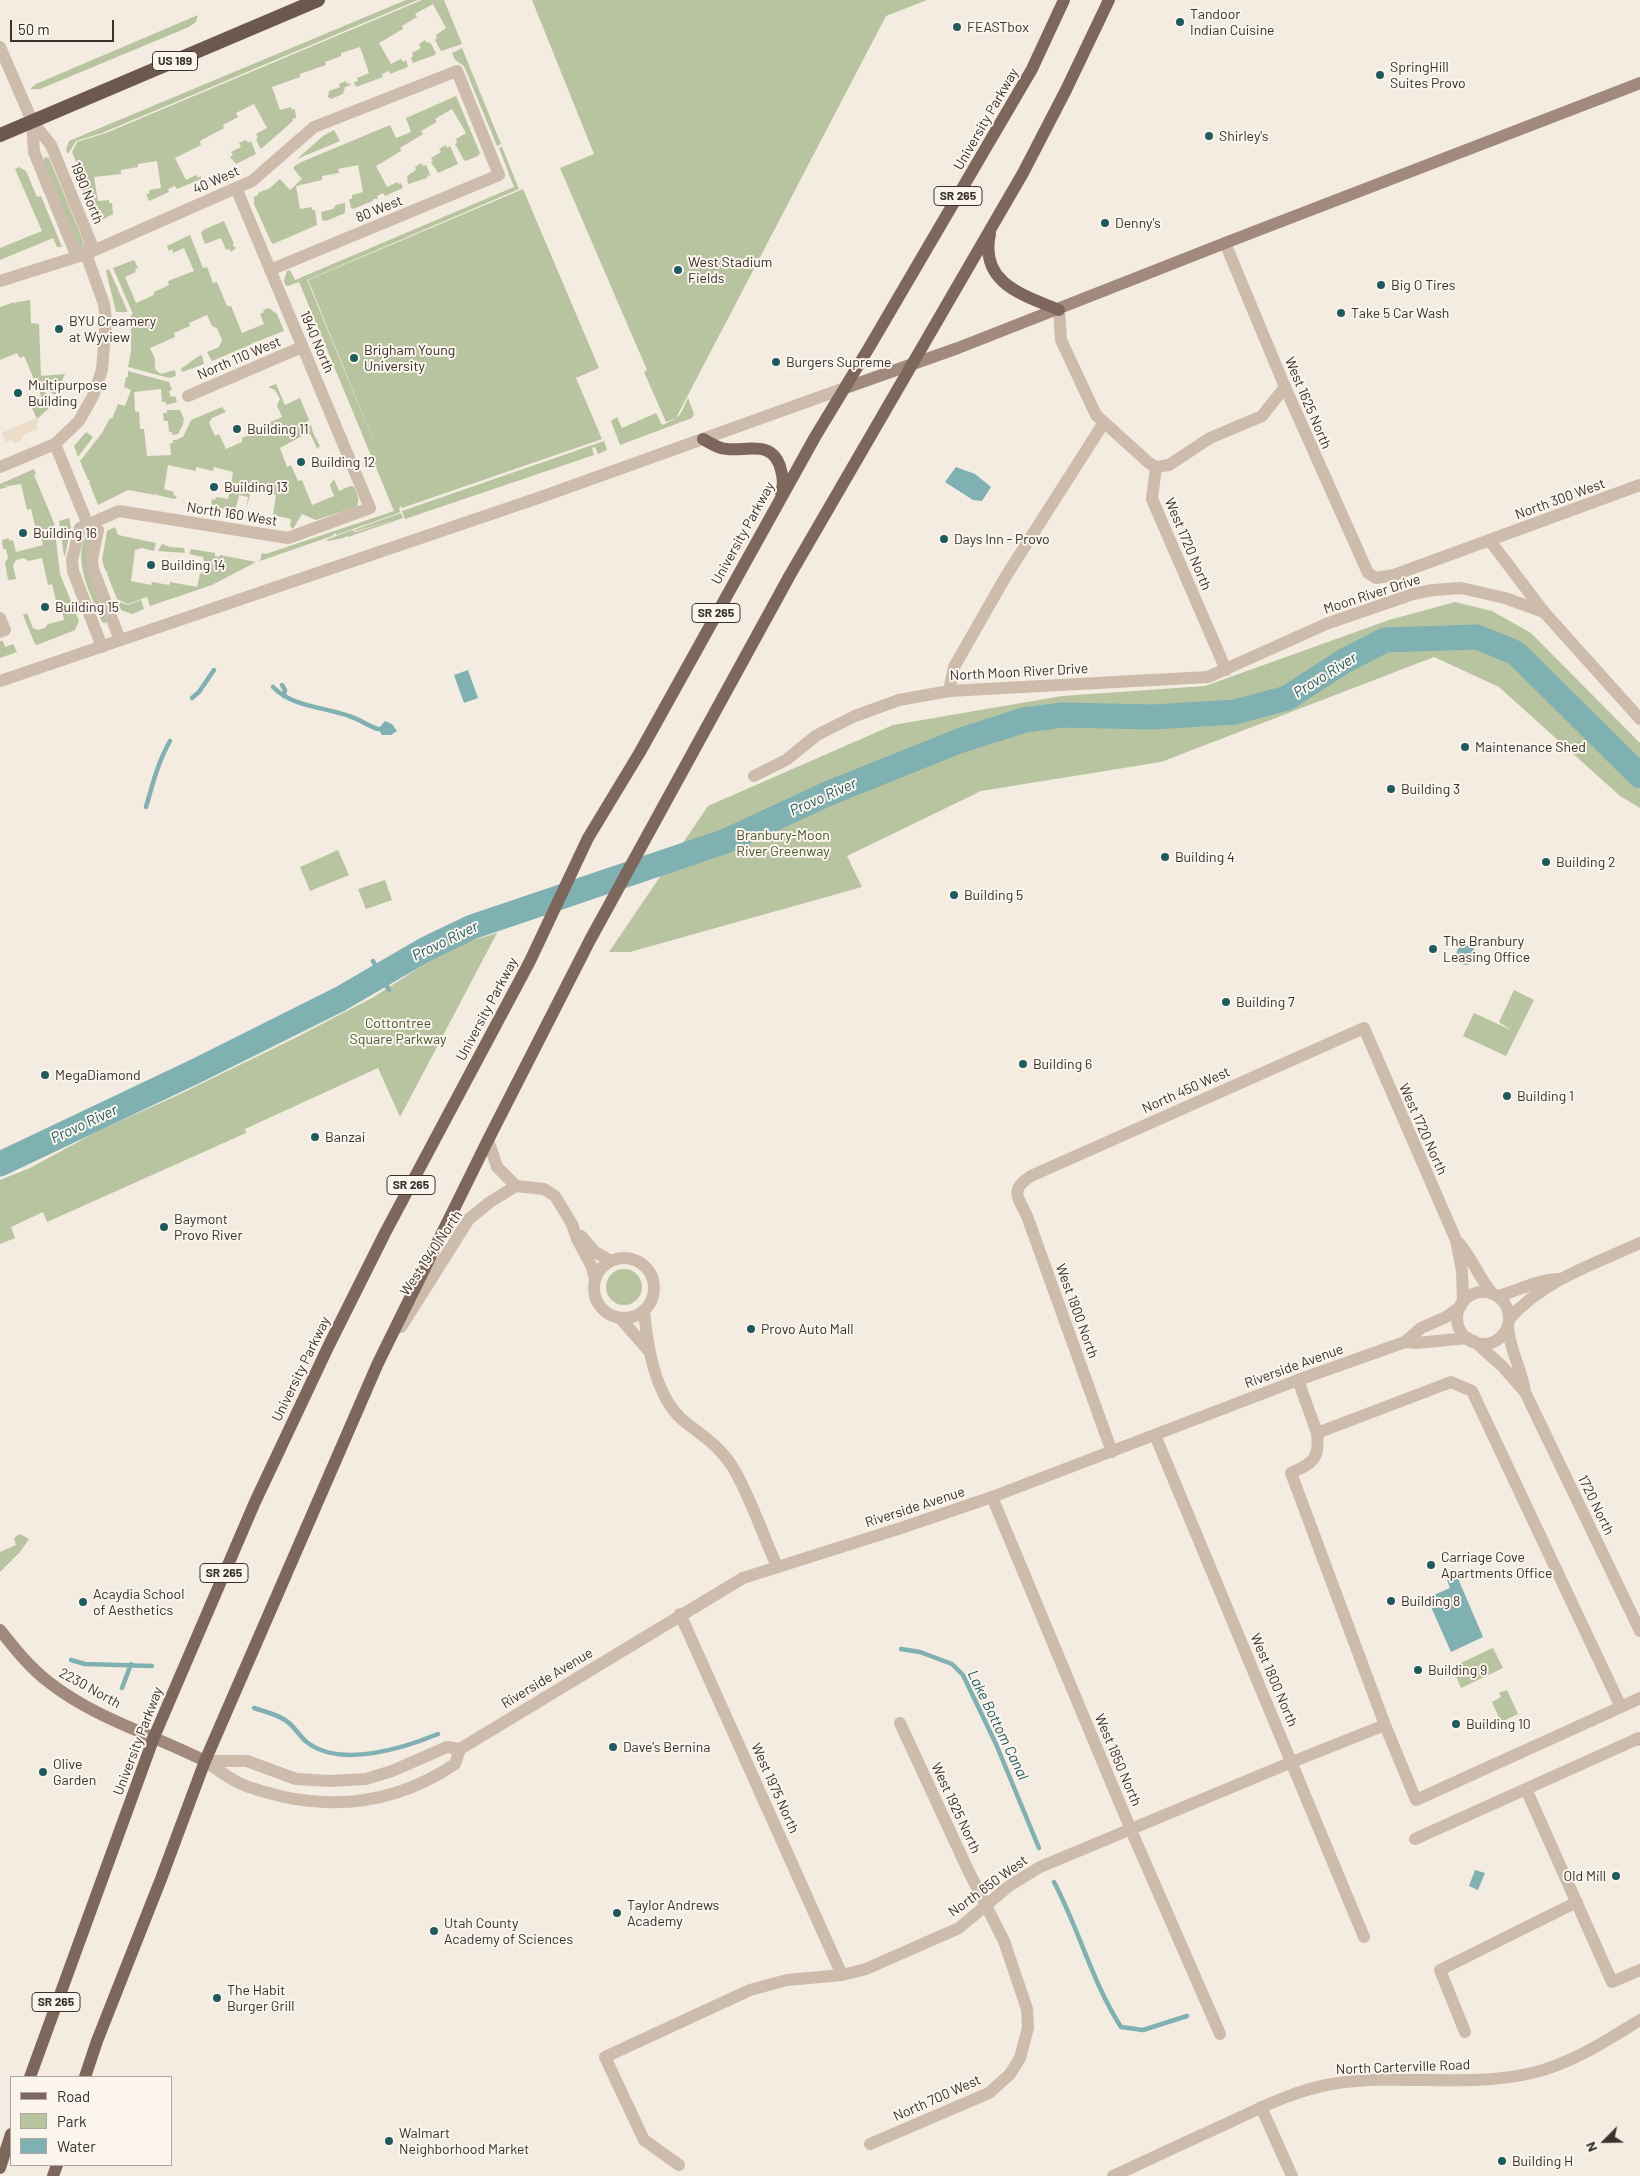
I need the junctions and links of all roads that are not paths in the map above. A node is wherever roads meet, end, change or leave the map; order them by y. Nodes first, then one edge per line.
1 (318, 0) edge
2 (1064, 0) edge
3 (1109, 0) edge
4 (0, 47) edge
5 (1640, 83) edge
6 (32, 122) junction
7 (0, 135) edge
8 (499, 175) joint
9 (236, 188) junction
10 (992, 227) junction
11 (1226, 243) junction
12 (86, 254) junction
13 (270, 270) junction
14 (0, 281) edge
15 (1059, 310) junction
16 (302, 347) junction
17 (912, 365) junction
18 (1285, 387) junction
19 (845, 388) junction
20 (188, 396) dead end
21 (1103, 424) junction
22 (703, 439) junction
23 (55, 444) junction
24 (0, 467) edge
25 (1156, 467) junction
26 (1640, 485) edge
27 (779, 500) junction
28 (370, 508) joint
29 (88, 524) junction
30 (1490, 541) junction
31 (1368, 573) joint
32 (1544, 612) junction
33 (0, 618) edge
34 (0, 632) edge
35 (1298, 638) joint
36 (120, 640) junction
37 (102, 647) junction
38 (1226, 670) junction
39 (0, 681) edge
40 (949, 691) junction
41 (1640, 719) edge
42 (754, 776) dead end
43 (1364, 1028) joint
44 (488, 1140) junction
45 (1022, 1182) joint
46 (516, 1186) junction
47 (572, 1224) junction
48 (1456, 1240) junction
49 (1640, 1243) edge
50 (611, 1261) junction
51 (1558, 1279) junction
52 (595, 1280) junction
53 (1494, 1295) junction
54 (1462, 1304) junction
55 (644, 1310) junction
56 (620, 1318) junction
57 (1508, 1323) junction
58 (1471, 1340) junction
59 (1405, 1342) junction
60 (648, 1350) junction
61 (378, 1363) junction
62 (1298, 1380) junction
63 (1525, 1392) junction
64 (1317, 1433) junction
65 (1155, 1435) junction
66 (1112, 1452) junction
67 (992, 1497) junction
68 (777, 1566) junction
69 (680, 1614) junction
70 (0, 1630) edge
71 (1640, 1631) edge
72 (1640, 1698) edge
73 (1621, 1707) junction
74 (900, 1723) dead end
75 (1385, 1725) junction
76 (154, 1737) junction
77 (1640, 1739) edge
78 (460, 1749) junction
79 (205, 1761) junction
80 (1292, 1762) junction
81 (1526, 1789) junction
82 (1131, 1830) junction
83 (1415, 1839) dead end
84 (1577, 1902) junction
85 (986, 1905) junction
86 (1364, 1937) dead end
87 (1640, 1970) edge
88 (842, 1975) junction
89 (1640, 2020) edge
90 (1465, 2032) dead end
91 (1220, 2034) dead end
92 (30, 2076) edge
93 (85, 2076) edge
94 (1262, 2107) junction
95 (10, 2137) edge
96 (870, 2144) dead end
97 (679, 2165) dead end
98 (0, 2168) edge
99 (1112, 2176) edge
100 (1292, 2176) edge

1 - 6 highway, US 189
2 - 19 main road, University Parkway / SR 265
3 - 10 main road, SR 265
4 - 6 street, 1990 North
5 - 11 main road
6 - 7 highway, US 189
6 - 12 street, 1990 North
6 - 12 street, 1990 North
8 - 9 street, 40 West
8 - 13 street, 80 West
9 - 12 street, 40 West
9 - 13 street, 1940 North
10 - 15 main road
10 - 17 main road, SR 265
11 - 15 main road
11 - 18 street, West 1625 North
12 - 14 street, 40 West
12 - 23 street
13 - 16 street, 1940 North
15 - 17 main road
15 - 21 street
16 - 20 street, North 110 West
16 - 28 street, 1940 North
17 - 19 main road
17 - 44 main road, SR 265
18 - 25 street
18 - 31 street, West 1625 North
19 - 22 street
19 - 27 main road, University Parkway / SR 265
21 - 25 street
21 - 40 street
22 - 27 main road
22 - 36 street
23 - 24 street
23 - 29 street
25 - 38 street, West 1720 North
26 - 30 street, North 300 West
27 - 76 main road, University Parkway / SR 265
28 - 29 street, North 160 West
29 - 36 street
29 - 37 street
30 - 31 street, North 300 West
30 - 32 street
32 - 35 street, Moon River Drive
32 - 41 street
33 - 34 street
35 - 38 street, North Moon River Drive
36 - 37 street
37 - 39 street
38 - 40 street, North Moon River Drive
40 - 42 street, North Moon River Drive
43 - 45 street, North 450 West
43 - 48 street, West 1720 North
44 - 46 street
44 - 61 main road, SR 265
45 - 66 street, West 1800 North
46 - 47 street
46 - 61 street, West 1940 North
47 - 50 street
47 - 52 street
48 - 53 street, West 1720 North
48 - 54 street, West 1720 North
49 - 51 street
50 - 52 street
50 - 55 street
51 - 53 street
51 - 57 street
52 - 56 street
53 - 54 street
53 - 57 street
54 - 58 street
54 - 59 street, Riverside Avenue
55 - 56 street
55 - 60 street
56 - 60 street
57 - 58 street
57 - 63 street, 1720 North
58 - 59 street, Riverside Avenue
58 - 63 street, 1720 North
59 - 62 street, Riverside Avenue
60 - 68 street
61 - 79 main road, SR 265
62 - 64 street
62 - 65 street, Riverside Avenue
63 - 71 street, 1720 North
64 - 73 street
64 - 75 street
65 - 66 street, Riverside Avenue
65 - 80 street, West 1800 North
66 - 67 street, Riverside Avenue
67 - 68 street, Riverside Avenue
67 - 82 street, West 1850 North
68 - 69 street, Riverside Avenue
69 - 78 street, Riverside Avenue
69 - 88 street, West 1975 North
70 - 76 main road, 2230 North
72 - 73 street
73 - 75 street
74 - 85 street, West 1925 North
75 - 80 street, North 650 West
76 - 79 main road, Riverside Avenue
76 - 92 main road, University Parkway / SR 265
77 - 81 street
78 - 79 street, Riverside Avenue
78 - 79 street, Riverside Avenue
79 - 93 main road, SR 265
80 - 82 street, North 650 West
80 - 86 street, West 1800 North
81 - 83 street
81 - 84 street
82 - 85 street, North 650 West
82 - 91 street, West 1850 North
84 - 87 street
84 - 90 street
85 - 88 street, North 650 West
85 - 96 street, North 700 West
88 - 97 street, North 650 West
89 - 94 street, North Carterville Road
94 - 99 street, North Carterville Road
94 - 100 street
95 - 98 main road

